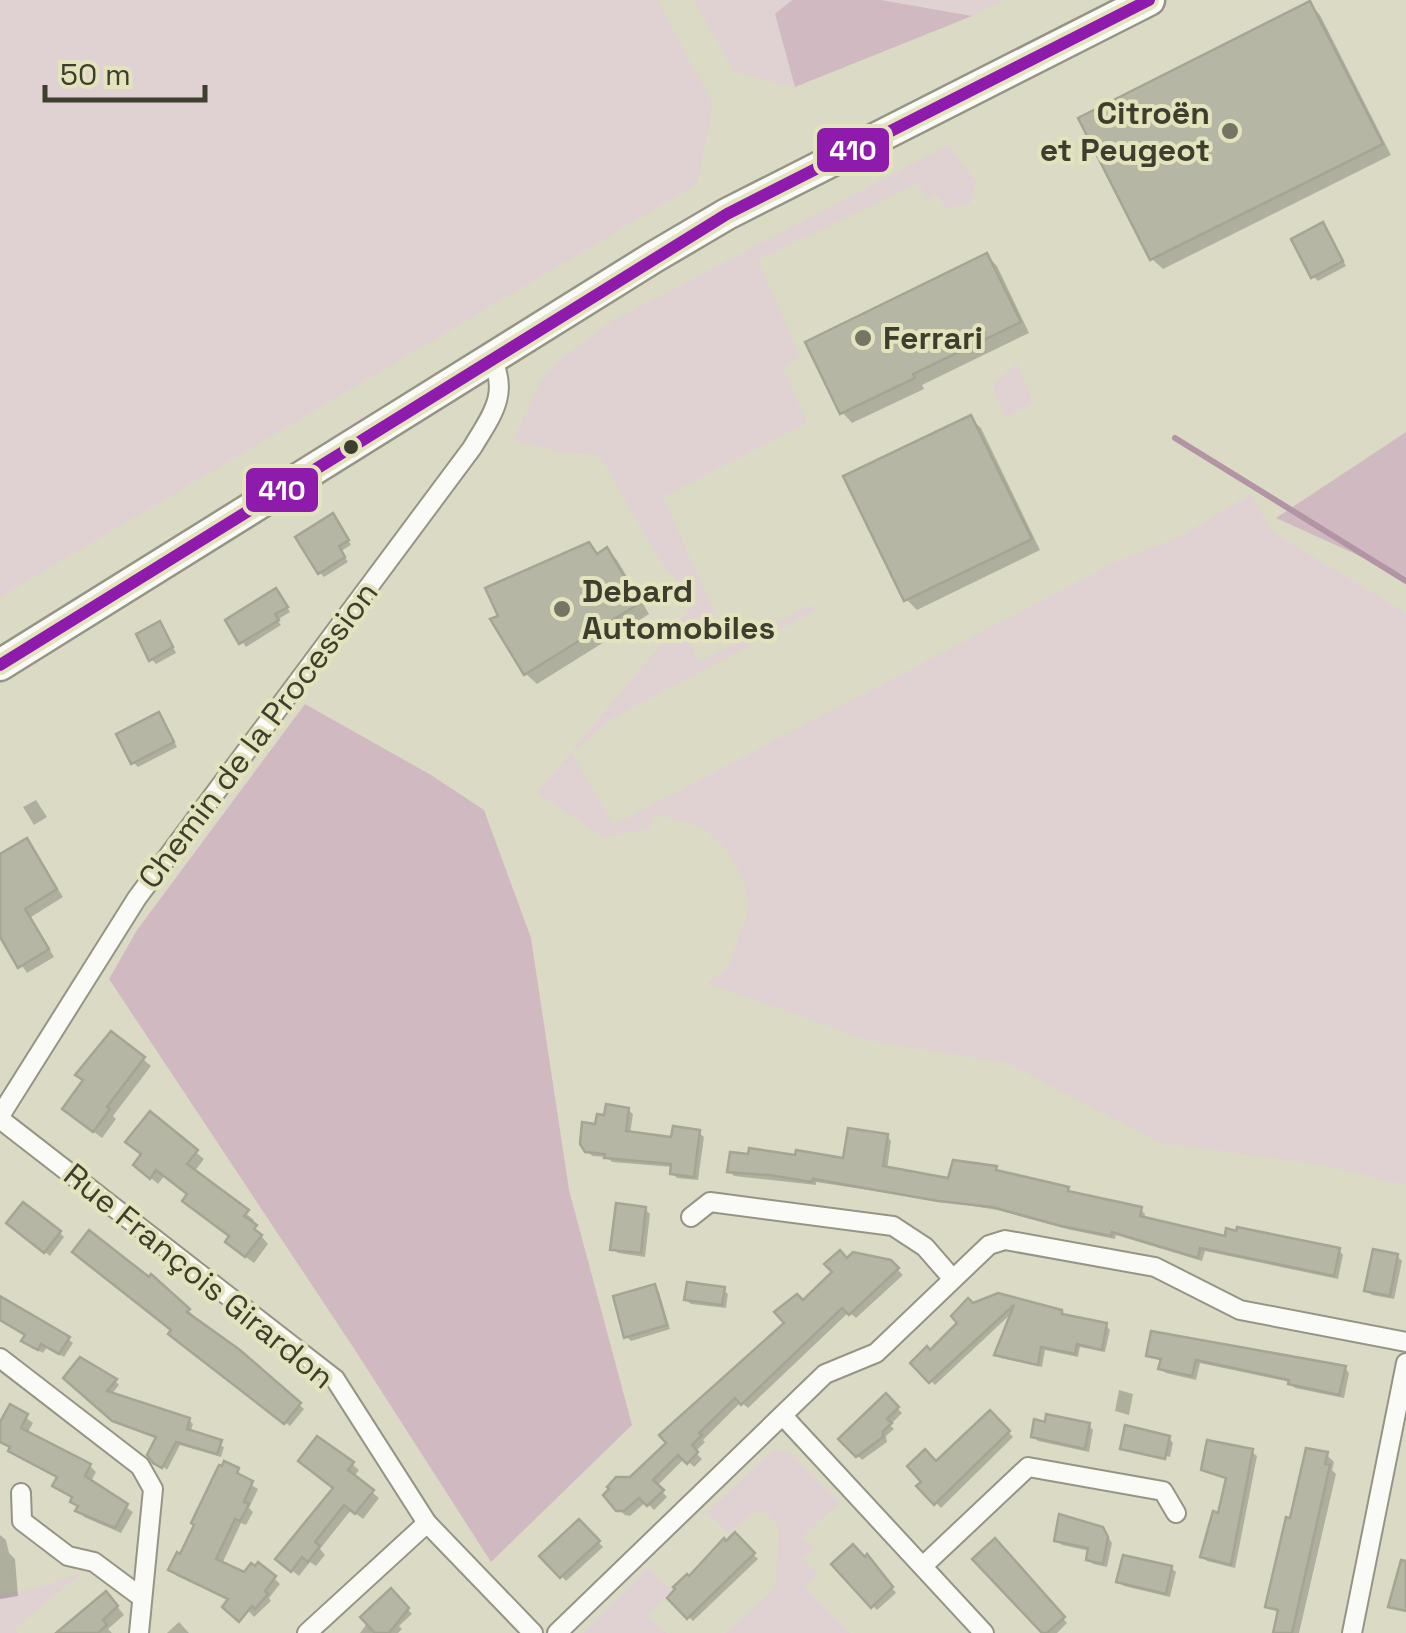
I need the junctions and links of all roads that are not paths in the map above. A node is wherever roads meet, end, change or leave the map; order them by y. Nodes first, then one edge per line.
1 (1149, 0) edge
2 (490, 356) junction
3 (0, 665) edge
4 (0, 1118) edge
5 (691, 1217) dead end
6 (952, 1278) junction
7 (1406, 1342) edge
8 (0, 1358) edge
9 (1406, 1363) edge
10 (784, 1417) junction
11 (21, 1493) dead end
12 (1176, 1512) dead end
13 (427, 1523) junction
14 (924, 1566) junction
15 (141, 1597) junction
16 (139, 1633) edge
17 (307, 1633) edge
18 (533, 1633) edge
19 (557, 1633) edge
20 (984, 1633) edge
21 (1352, 1633) edge

1 - 2 main road
2 - 3 main road
2 - 4 street, Chemin de la Procession
4 - 13 street, Rue François Girardon
5 - 6 street
6 - 7 street
6 - 10 street
8 - 15 street
9 - 21 street
10 - 14 street
10 - 19 street
11 - 15 street
12 - 14 street
13 - 17 street
13 - 18 street, Rue François Girardon
14 - 20 street
15 - 16 street

